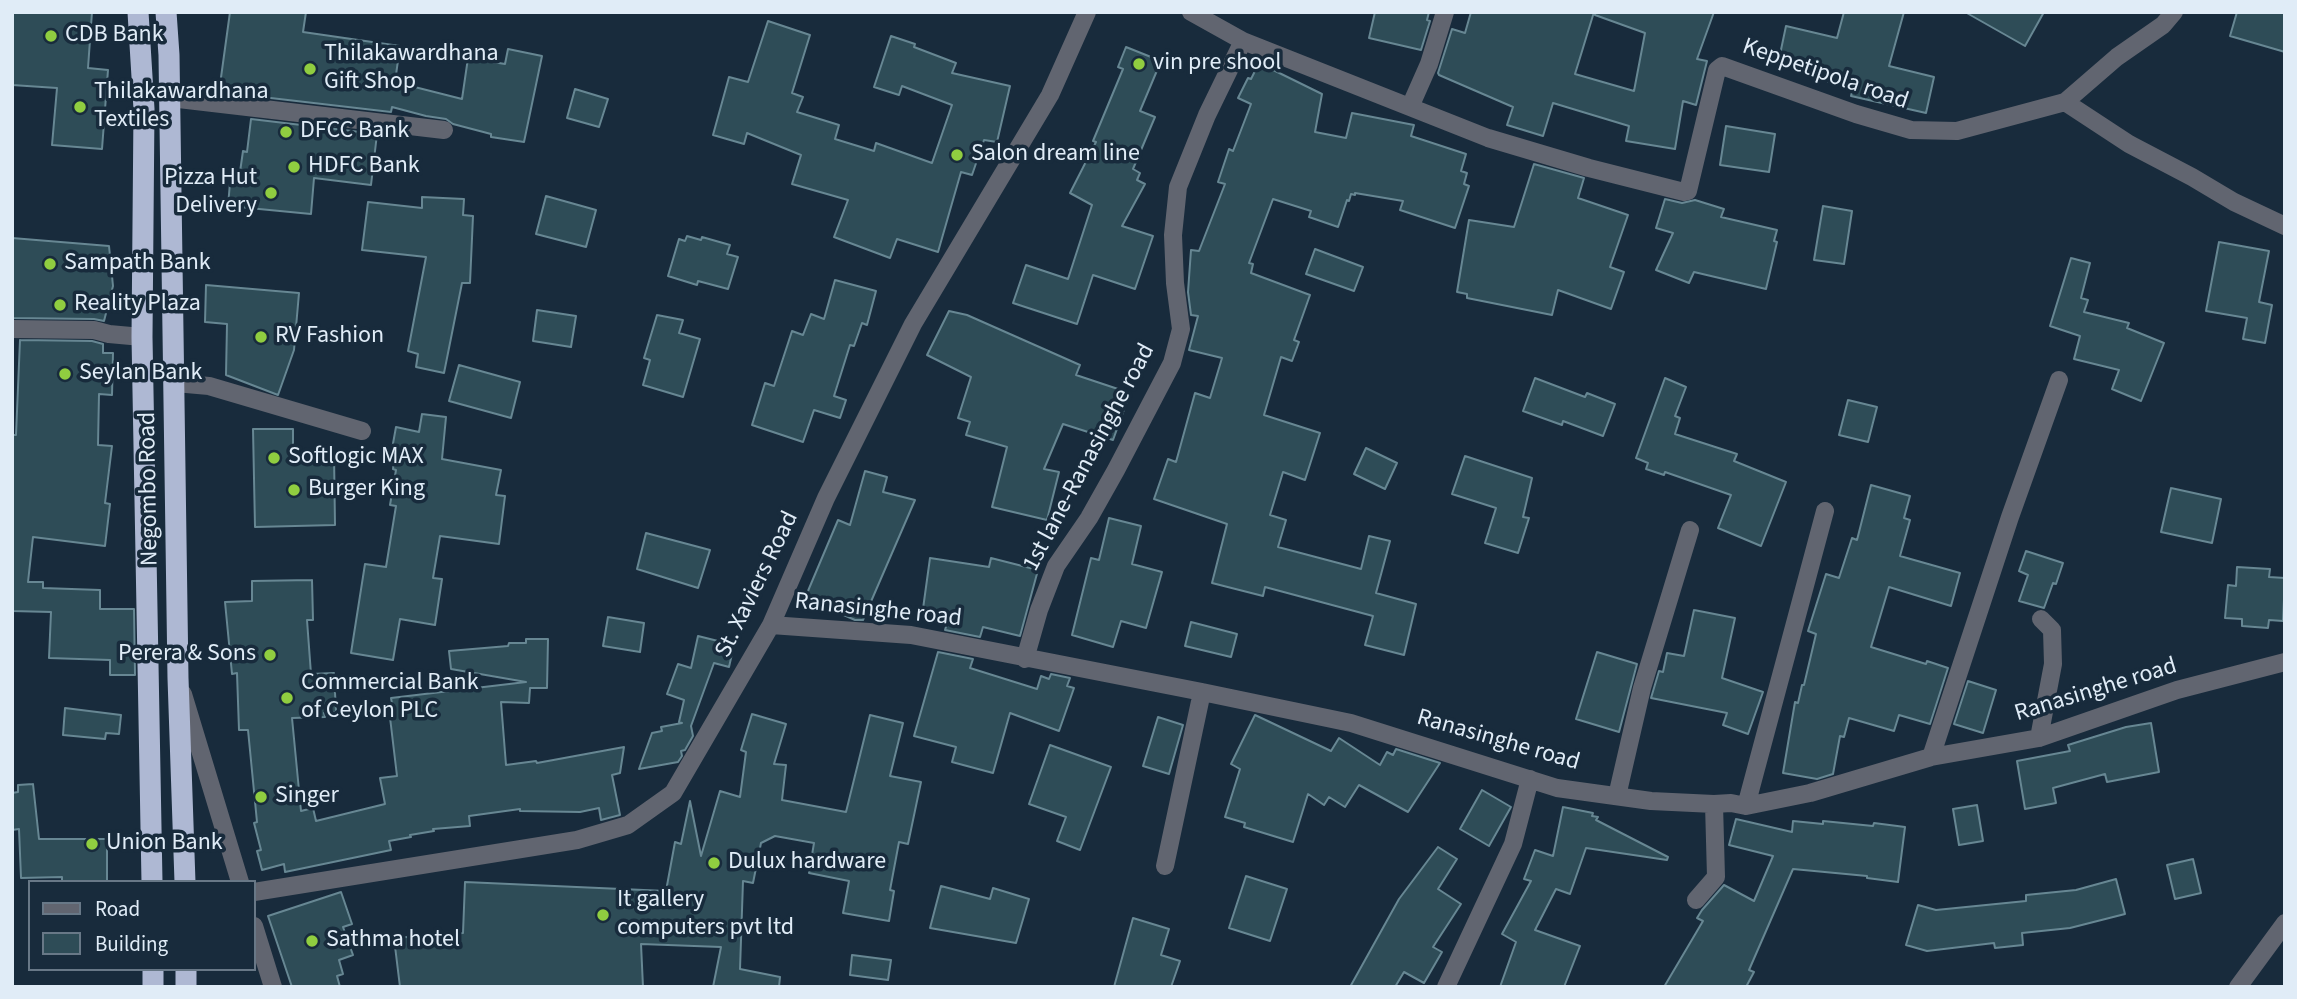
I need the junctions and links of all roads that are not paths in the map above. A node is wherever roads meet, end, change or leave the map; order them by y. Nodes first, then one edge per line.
1 (138, 12) edge
2 (166, 12) edge
3 (1087, 12) edge
4 (1191, 12) edge
5 (1445, 12) edge
6 (2174, 12) edge
7 (1244, 41) junction
8 (170, 98) junction
9 (2065, 102) junction
10 (1410, 107) junction
11 (444, 130) dead end
12 (2285, 226) edge
13 (12, 329) edge
14 (142, 337) junction
15 (2059, 380) dead end
16 (175, 383) junction
17 (362, 430) dead end
18 (1825, 511) dead end
19 (1690, 530) dead end
20 (2041, 619) dead end
21 (771, 625) junction
22 (1025, 659) junction
23 (2285, 662) edge
24 (178, 678) junction
25 (1202, 692) junction
26 (2039, 738) junction
27 (1931, 757) junction
28 (1531, 779) junction
29 (1616, 796) junction
30 (1714, 804) junction
31 (1746, 806) junction
32 (1165, 866) dead end
33 (152, 880) edge
34 (185, 880) edge
35 (239, 880) edge
36 (256, 892) edge
37 (1696, 900) dead end
38 (2285, 923) edge
39 (256, 932) edge
40 (273, 987) edge
41 (1446, 987) edge
42 (2238, 987) edge

1 - 14 highway, Negombo Road
2 - 8 highway, Negombo Road
3 - 21 street, St. Xaviers Road
4 - 7 street, Keppetipola road
5 - 10 street
6 - 9 street
7 - 10 street, Keppetipola road
7 - 22 street, 1st lane-Ranasinghe road
8 - 11 street
8 - 16 highway, Negombo Road
9 - 10 street, Keppetipola road
9 - 12 street
13 - 14 street
14 - 33 highway, Negombo Road
15 - 27 street
16 - 17 street
16 - 24 highway, Negombo Road
18 - 31 street
19 - 29 street
20 - 26 street
21 - 22 street, Ranasinghe road
21 - 36 street, St. Xaviers Road
22 - 25 street, Ranasinghe road
23 - 26 street, Ranasinghe road
24 - 34 highway, Negombo Road
24 - 35 street
25 - 28 street, Ranasinghe road
25 - 32 street
26 - 27 street, Ranasinghe road
27 - 31 street, Ranasinghe road
28 - 29 street, Ranasinghe road
28 - 41 street
29 - 30 street, Ranasinghe road
30 - 31 street, Ranasinghe road
30 - 37 street
38 - 42 street
39 - 40 street

